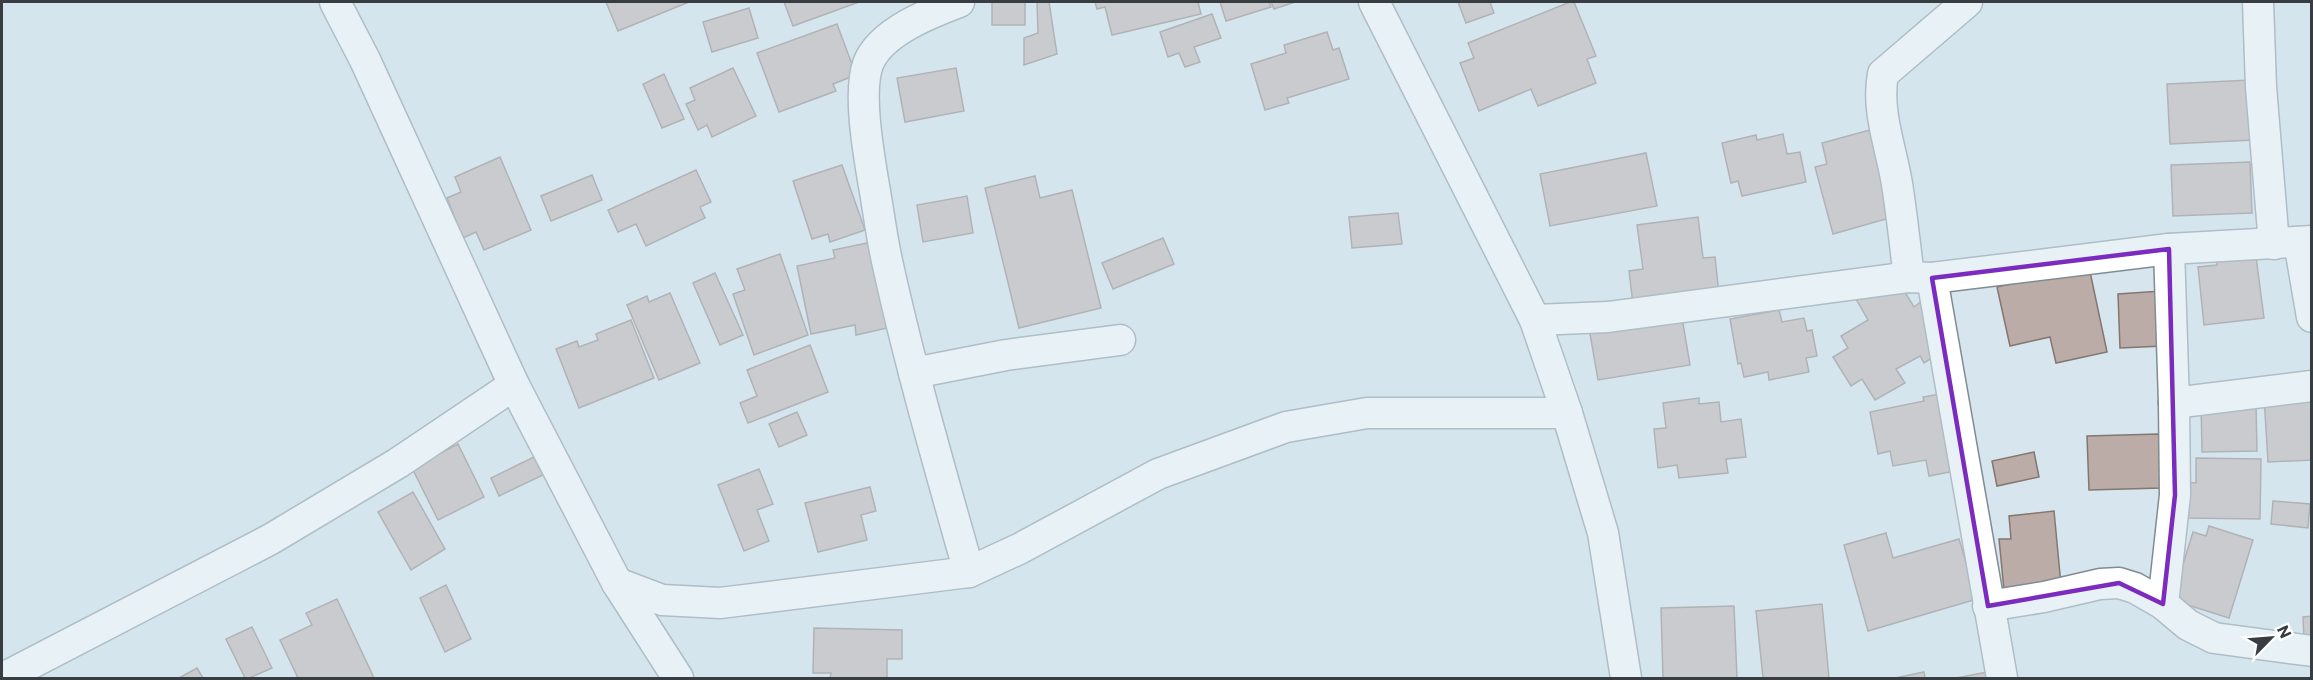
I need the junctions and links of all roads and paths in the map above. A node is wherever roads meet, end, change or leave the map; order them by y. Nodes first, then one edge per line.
1 (335, 2) edge
2 (959, 2) edge
3 (1374, 2) edge
4 (1967, 2) edge
5 (2258, 2) edge
6 (2295, 243) edge
7 (2169, 249) junction
8 (1920, 277) junction
9 (2312, 317) edge
10 (1535, 320) junction
11 (1120, 340) dead end
12 (914, 373) junction
13 (514, 386) junction
14 (2312, 386) edge
15 (2174, 403) junction
16 (1567, 413) junction
17 (969, 572) junction
18 (617, 583) junction
19 (2163, 604) junction
20 (1988, 606) junction
21 (2312, 651) edge
22 (3, 678) edge
23 (678, 678) edge
24 (1626, 678) edge
25 (2002, 678) edge

1 - 13 street
2 - 12 street
3 - 10 street
4 - 8 street
5 - 6 street
6 - 7 street
6 - 9 street
7 - 8 street
7 - 15 street
8 - 10 street
8 - 20 street
10 - 16 street
11 - 12 street
12 - 17 street
13 - 18 street
13 - 22 street
14 - 15 street
15 - 19 street
16 - 17 street
16 - 24 street
17 - 18 street
18 - 23 street
19 - 20 street
19 - 21 street
20 - 25 street

